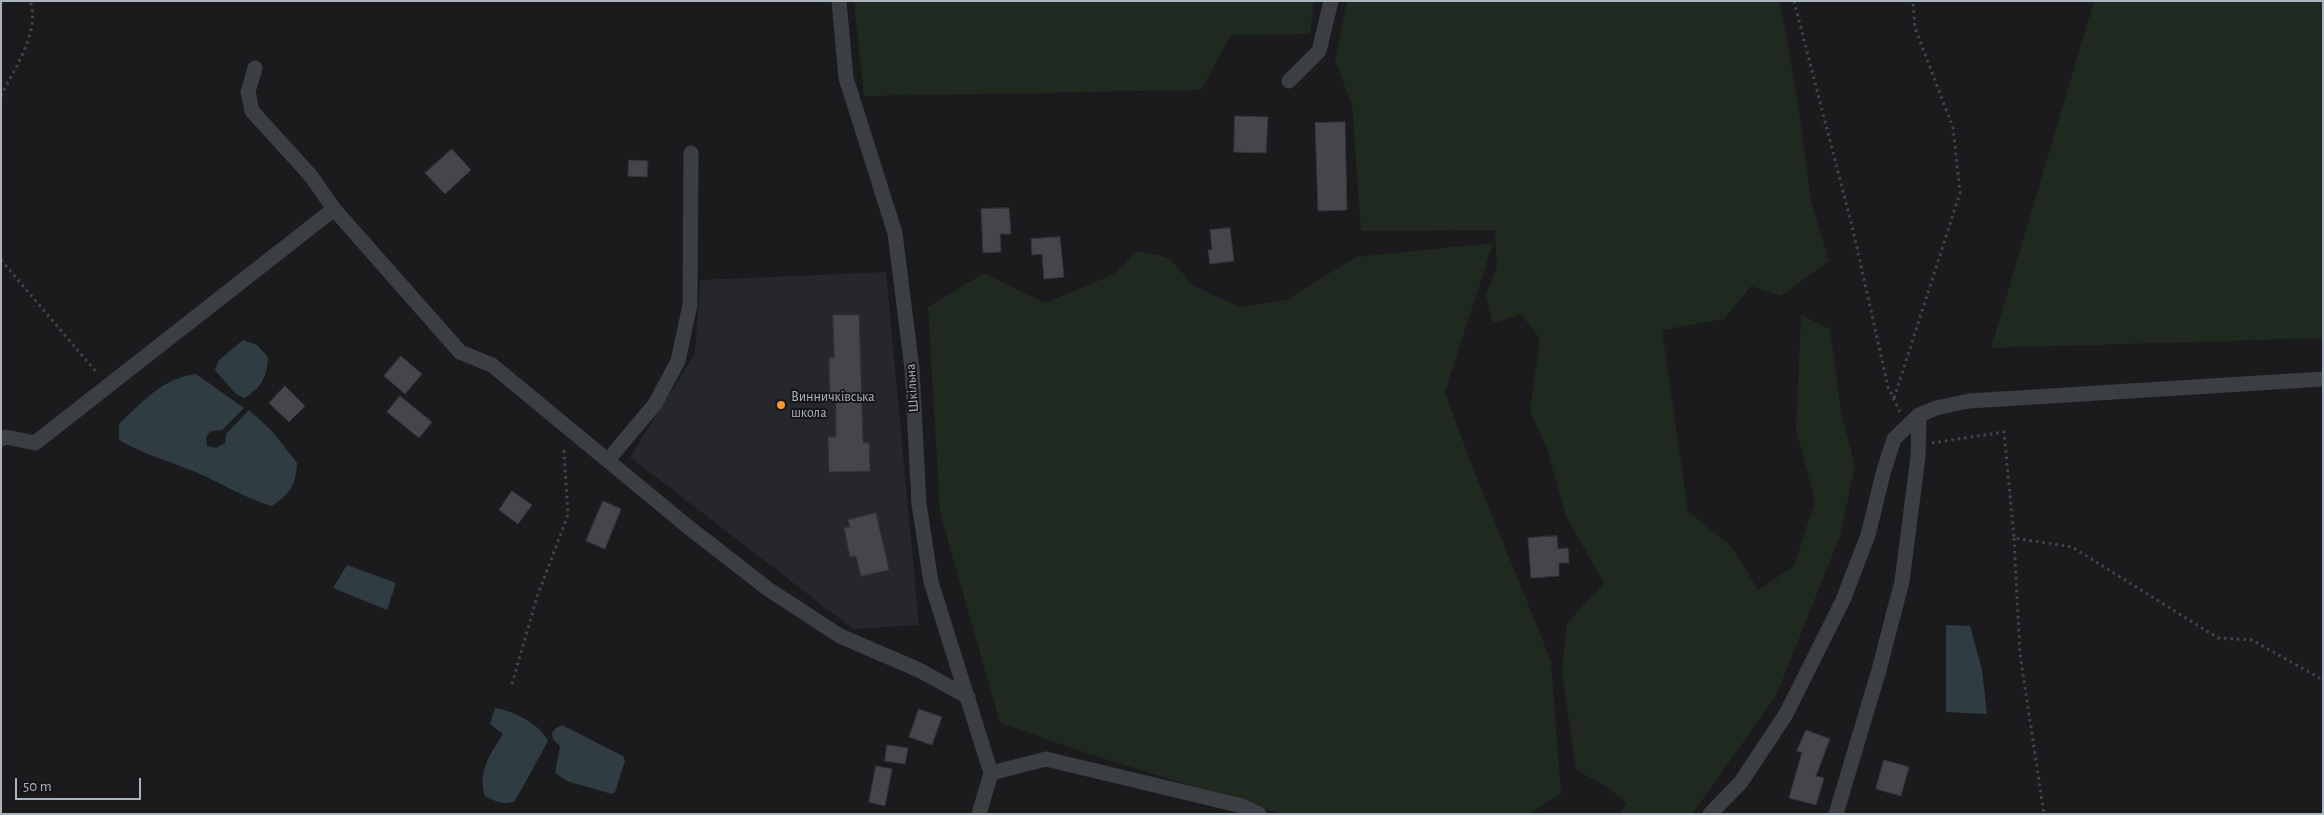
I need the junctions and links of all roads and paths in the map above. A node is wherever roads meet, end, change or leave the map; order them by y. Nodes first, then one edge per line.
1 (30, 1) edge
2 (839, 1) edge
3 (1331, 1) edge
4 (1794, 1) edge
5 (1913, 1) edge
6 (255, 68) dead end
7 (1289, 81) dead end
8 (1, 96) edge
9 (691, 153) dead end
10 (334, 209) junction
11 (1, 260) edge
12 (2323, 379) edge
13 (106, 385) junction
14 (1894, 399) junction
15 (1919, 415) junction
16 (1906, 425) junction
17 (575, 432) junction
18 (1, 439) edge
19 (1918, 445) junction
20 (608, 460) junction
21 (2014, 538) junction
22 (2323, 680) edge
23 (512, 684) dead end
24 (968, 697) junction
25 (991, 773) junction
26 (979, 814) edge
27 (1259, 814) edge
28 (1710, 814) edge
29 (1836, 814) edge
30 (2044, 814) edge

1 - 8 path
2 - 24 street, Шкільна
3 - 7 street
4 - 14 path
5 - 14 path
6 - 10 street
9 - 20 street
10 - 13 street
10 - 17 street
11 - 13 path
12 - 15 street
13 - 18 street
14 - 16 path
15 - 16 street
15 - 19 street
16 - 28 street
17 - 20 street
17 - 23 path
19 - 21 path
19 - 29 street
20 - 24 street
21 - 22 path
21 - 30 path
24 - 25 street, Шкільна
25 - 26 street
25 - 27 street

